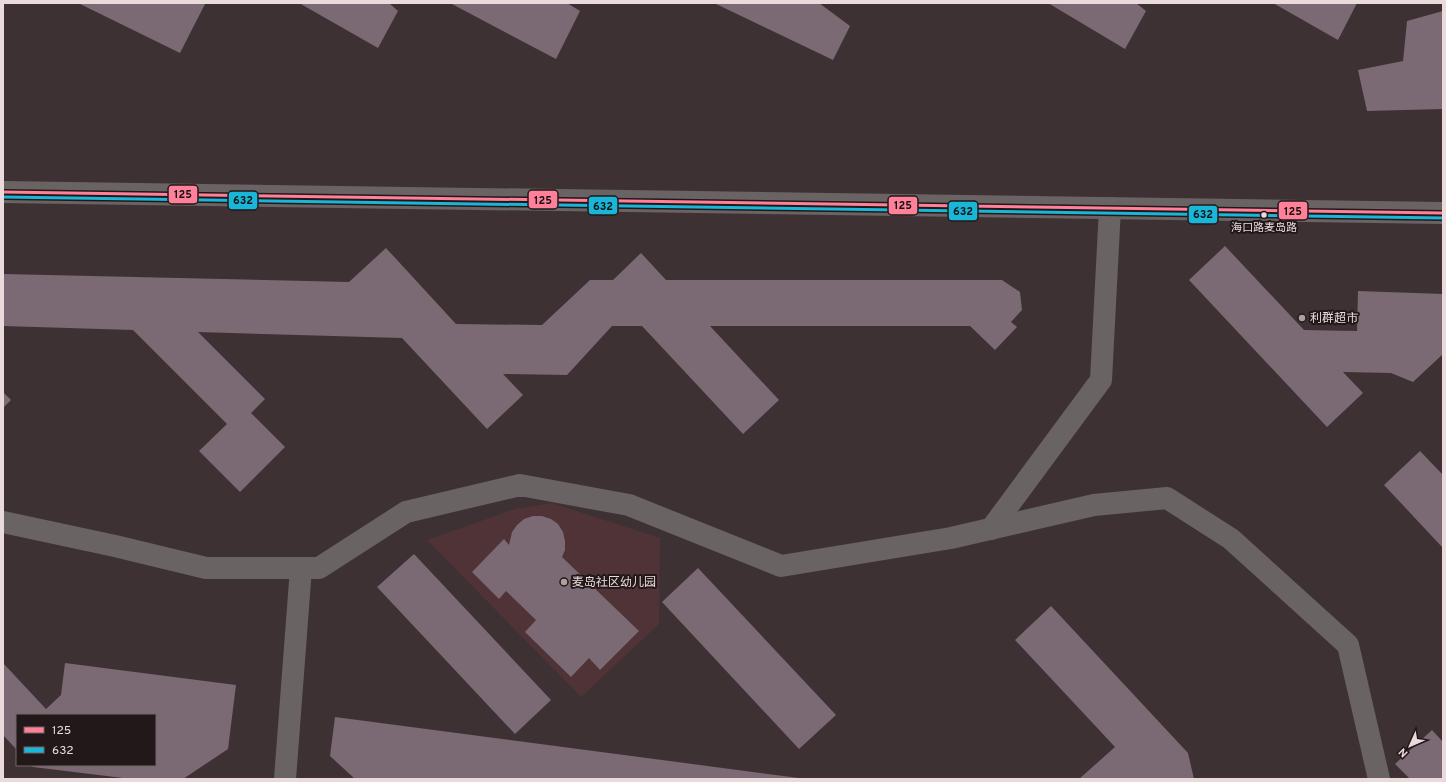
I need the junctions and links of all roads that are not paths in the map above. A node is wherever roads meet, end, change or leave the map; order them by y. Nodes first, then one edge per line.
1 (3, 192) edge
2 (1110, 208) junction
3 (1443, 213) edge
4 (3, 522) edge
5 (991, 529) junction
6 (301, 568) junction
7 (285, 779) edge
8 (1379, 779) edge

1 - 2 street
2 - 3 street
2 - 5 street
4 - 6 street
5 - 6 street
5 - 8 street
6 - 7 street

